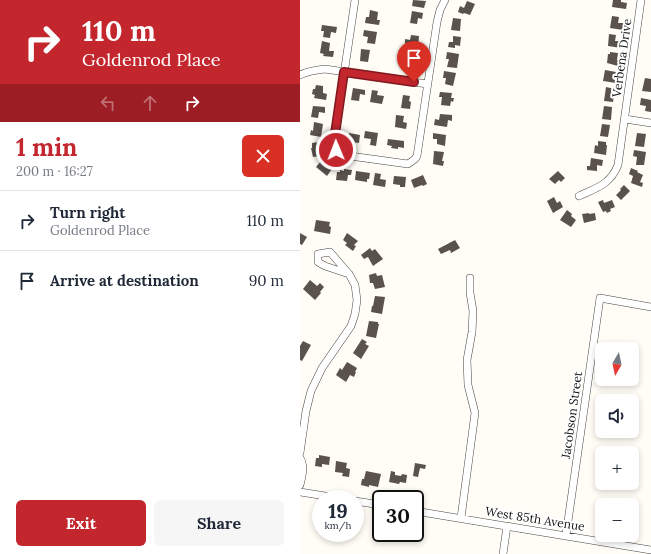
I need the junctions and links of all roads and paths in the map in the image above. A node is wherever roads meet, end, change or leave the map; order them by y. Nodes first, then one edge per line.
1 (355, 0) edge
2 (445, 0) edge
3 (641, 0) edge
4 (344, 72) junction
5 (300, 76) edge
6 (428, 84) junction
7 (625, 119) junction
8 (651, 123) edge
9 (579, 196) dead end
10 (349, 274) dead end
11 (470, 278) dead end
12 (651, 307) edge
13 (300, 453) edge
14 (300, 458) edge
15 (300, 485) edge
16 (300, 492) edge
17 (312, 494) edge
18 (424, 512) edge
19 (461, 518) junction
20 (507, 526) junction
21 (566, 535) junction
22 (651, 550) edge
23 (502, 554) edge

1 - 4 street
2 - 6 street
3 - 7 street, Verbena Drive
4 - 5 street
4 - 6 street
4 - 6 street
7 - 8 street
7 - 9 street, Verbena Drive
10 - 13 street
11 - 19 street
12 - 21 street, Jacobson Street
14 - 15 street
16 - 17 street
18 - 19 street, West 85th Avenue
19 - 20 street, West 85th Avenue
20 - 21 street, West 85th Avenue
20 - 23 street
21 - 22 street, West 85th Avenue

